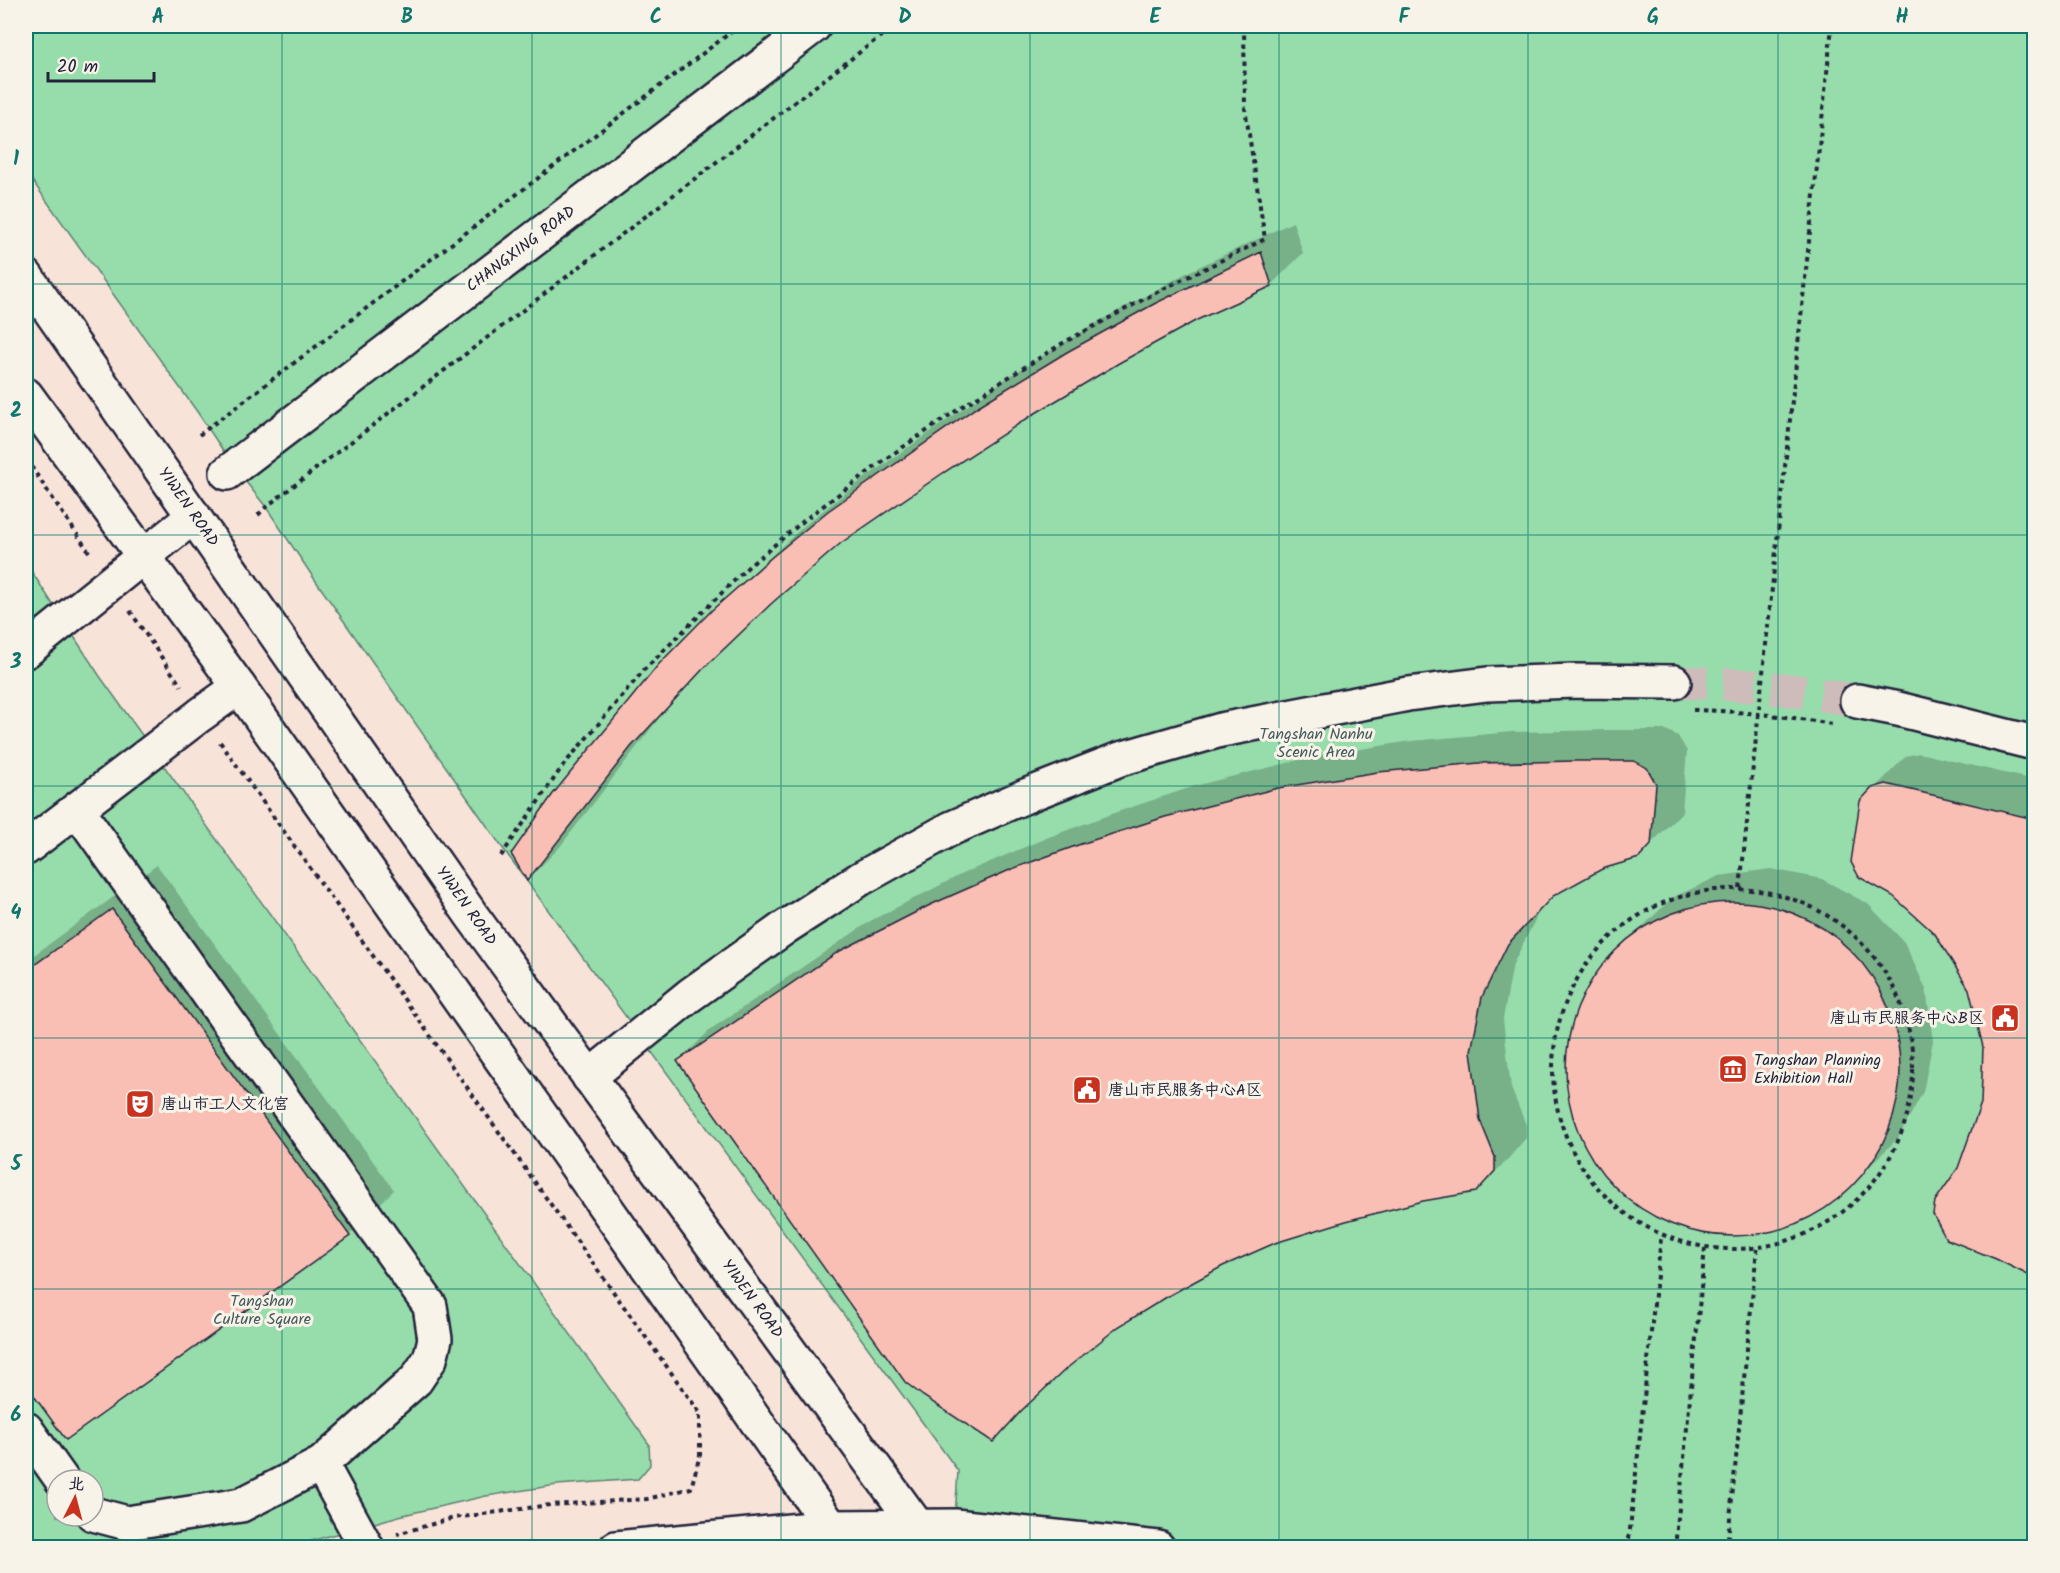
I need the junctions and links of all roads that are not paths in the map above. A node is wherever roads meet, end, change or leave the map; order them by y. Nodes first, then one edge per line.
1 (814, 26) edge
2 (26, 276) edge
3 (26, 395) edge
4 (227, 473) dead end
5 (194, 516) junction
6 (144, 556) junction
7 (26, 651) edge
8 (239, 687) junction
9 (1681, 696) tunnel mouth
10 (1848, 713) tunnel mouth
11 (2034, 743) edge
12 (77, 809) junction
13 (26, 848) edge
14 (590, 1077) junction
15 (26, 1429) edge
16 (321, 1464) junction
17 (54, 1468) edge
18 (105, 1517) edge
19 (831, 1527) junction
20 (921, 1537) edge
21 (366, 1545) edge
22 (616, 1548) edge
23 (1158, 1548) edge

1 - 4 main road, CHANGXING ROAD
2 - 5 main road, YIWEN ROAD
3 - 6 main road
5 - 6 main road
5 - 14 main road, YIWEN ROAD
6 - 7 main road
6 - 8 main road
8 - 12 main road
8 - 19 main road
9 - 14 main road
10 - 11 main road
12 - 13 main road
12 - 16 main road
14 - 20 main road, YIWEN ROAD
15 - 17 main road
16 - 18 main road
16 - 21 main road
19 - 20 main road
19 - 22 main road
20 - 23 main road

